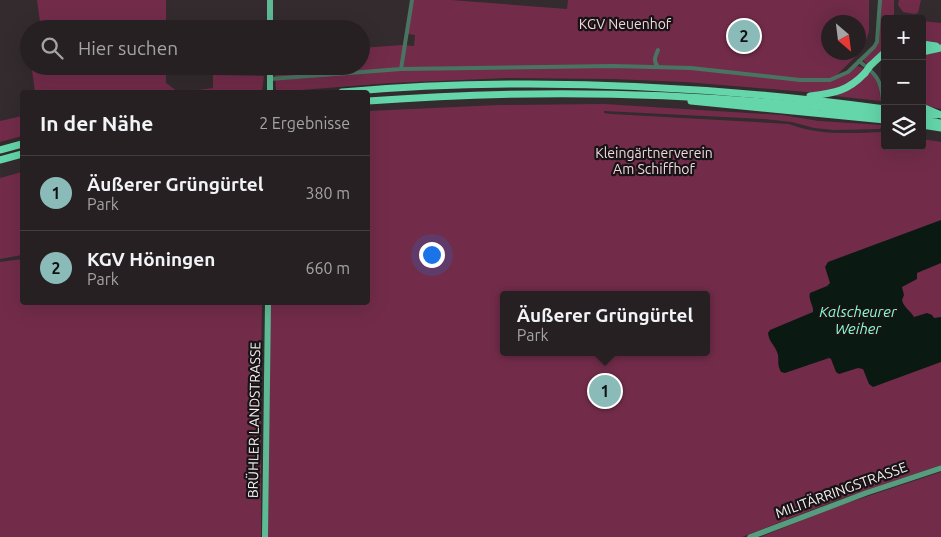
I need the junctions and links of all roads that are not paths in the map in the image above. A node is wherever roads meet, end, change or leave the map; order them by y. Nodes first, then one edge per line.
1 (270, 0) edge
2 (412, 0) edge
3 (880, 0) edge
4 (270, 20) edge
5 (926, 45) edge
6 (941, 47) edge
7 (658, 50) dead end
8 (926, 51) edge
9 (881, 56) edge
10 (859, 61) junction
11 (658, 67) junction
12 (401, 70) junction
13 (370, 72) edge
14 (270, 75) edge
15 (328, 75) edge
16 (270, 79) junction
17 (881, 86) edge
18 (270, 90) edge
19 (368, 90) edge
20 (673, 97) junction
21 (800, 97) junction
22 (370, 101) edge
23 (881, 105) edge
24 (926, 108) edge
25 (926, 114) edge
26 (881, 115) edge
27 (941, 115) edge
28 (881, 120) edge
29 (926, 120) edge
30 (941, 122) edge
31 (926, 126) edge
32 (941, 128) edge
33 (20, 145) edge
34 (0, 150) edge
35 (20, 155) edge
36 (0, 160) edge
37 (268, 305) edge
38 (941, 468) edge
39 (265, 537) edge
40 (750, 537) edge

1 - 4 main road
2 - 12 street
3 - 10 street
5 - 6 highway
6 - 8 highway
7 - 11 street
9 - 21 highway, bridge
10 - 11 street
10 - 17 street
11 - 12 street
12 - 13 street
14 - 16 main road
15 - 16 street
16 - 18 main road
19 - 21 highway
20 - 22 highway
20 - 26 highway
20 - 28 highway
21 - 23 highway
24 - 27 highway
25 - 27 highway
29 - 30 highway
31 - 32 highway
33 - 34 highway
35 - 36 highway
37 - 39 main road, BRÜHLER LANDSTRASSE
38 - 40 main road, MILITÄRRINGSTRASSE

